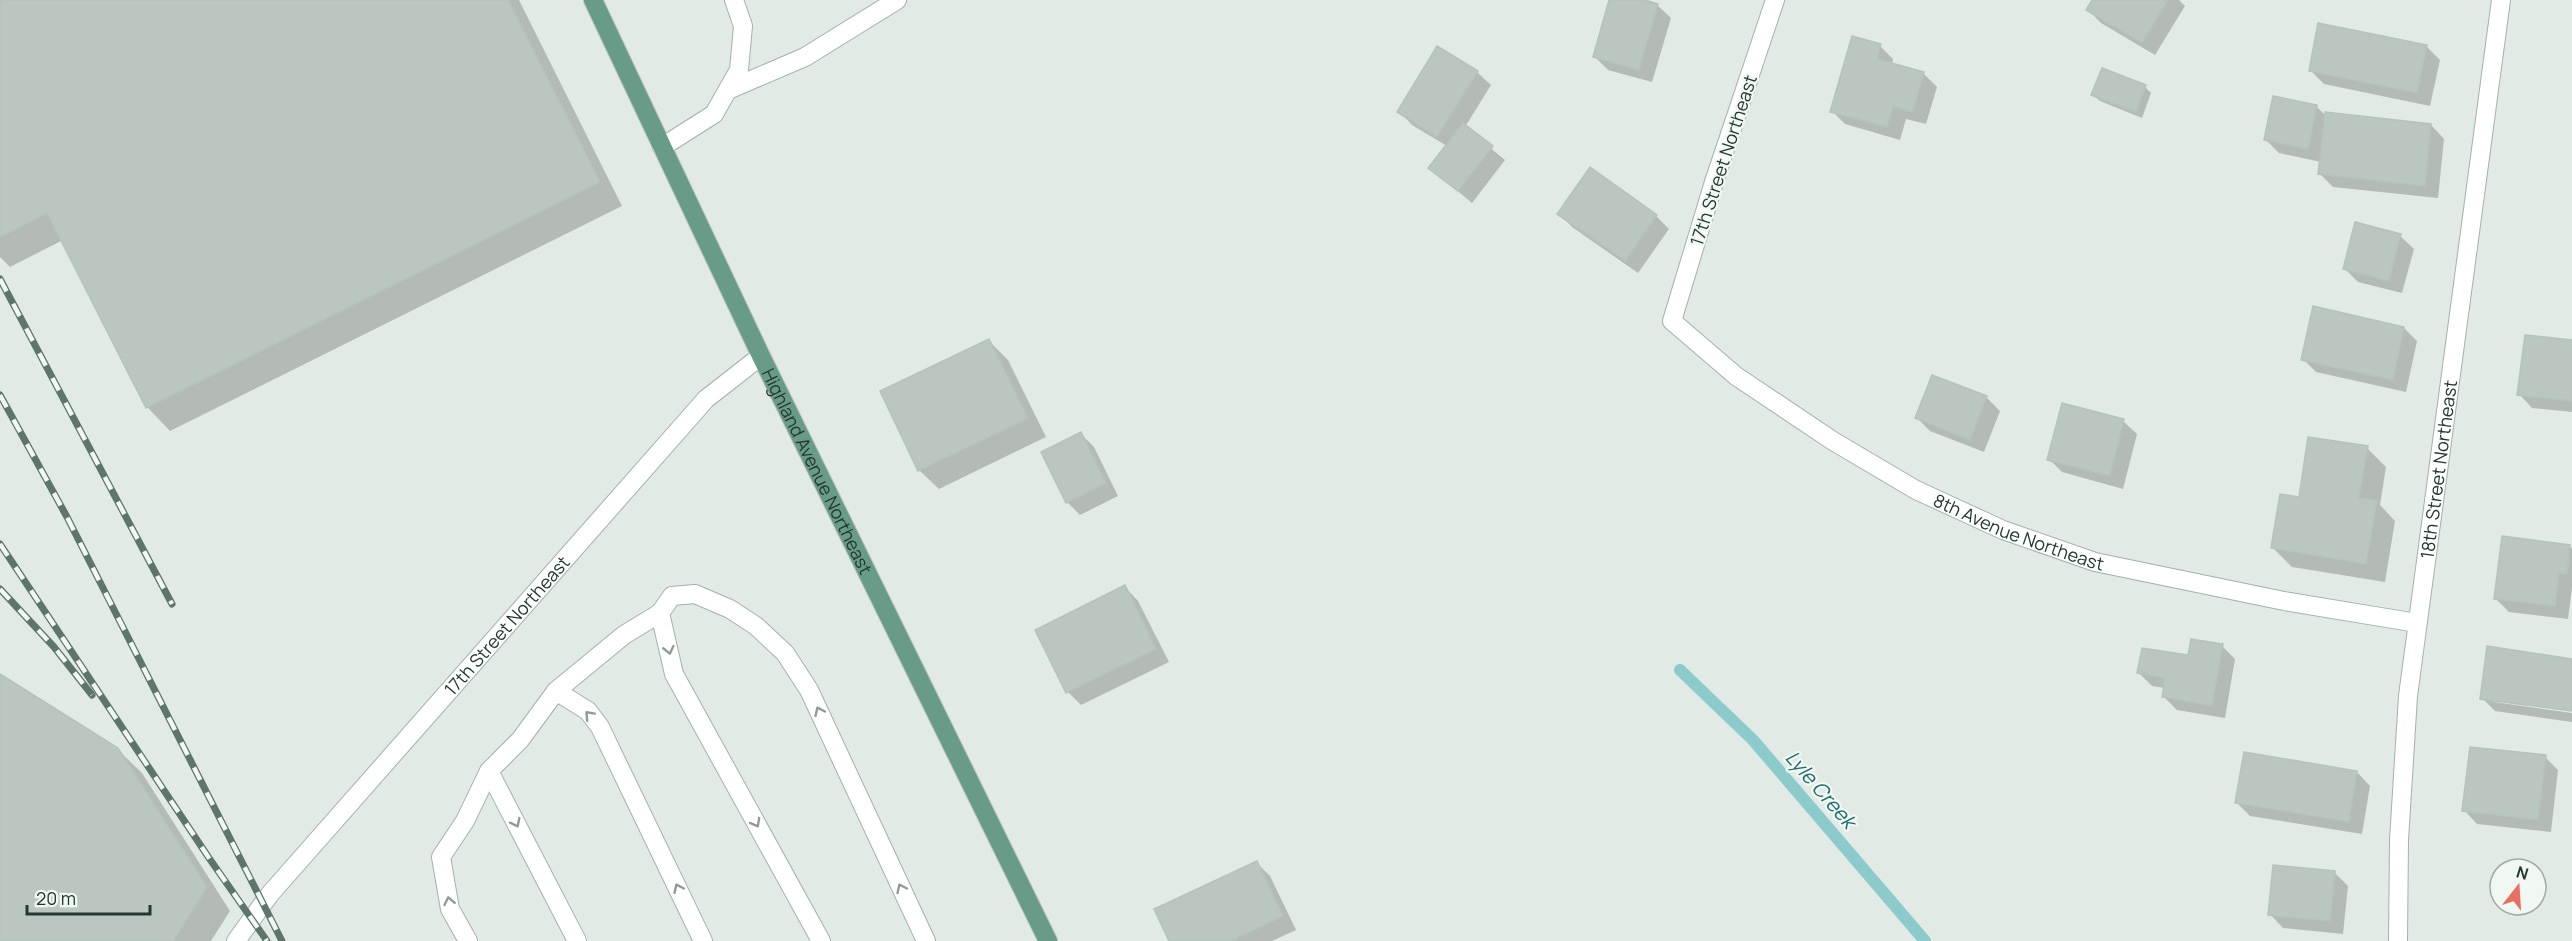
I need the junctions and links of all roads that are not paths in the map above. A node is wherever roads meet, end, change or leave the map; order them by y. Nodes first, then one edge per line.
1 (593, 0) edge
2 (734, 0) edge
3 (897, 0) edge
4 (1775, 0) edge
5 (2501, 0) edge
6 (728, 90) junction
7 (662, 147) junction
8 (1672, 321) joint
9 (761, 356) junction
10 (660, 613) junction
11 (2416, 623) junction
12 (556, 691) junction
13 (489, 771) junction
14 (236, 941) edge
15 (468, 941) edge
16 (577, 941) edge
17 (703, 941) edge
18 (820, 941) edge
19 (926, 941) edge
20 (1048, 941) edge
21 (2398, 941) edge

1 - 7 main road, Highland Avenue Northeast
2 - 6 street
3 - 6 street
4 - 8 street, 17th Street Northeast
5 - 11 street, 18th Street Northeast
6 - 7 street
7 - 9 main road, Highland Avenue Northeast
8 - 11 street, 8th Avenue Northeast
9 - 14 street, 17th Street Northeast
9 - 20 main road, Highland Avenue Northeast
10 - 12 street
10 -> 18 street
19 -> 10 street
11 - 21 street, 18th Street Northeast
12 - 13 street
17 -> 12 street
15 -> 13 street
13 -> 16 street

